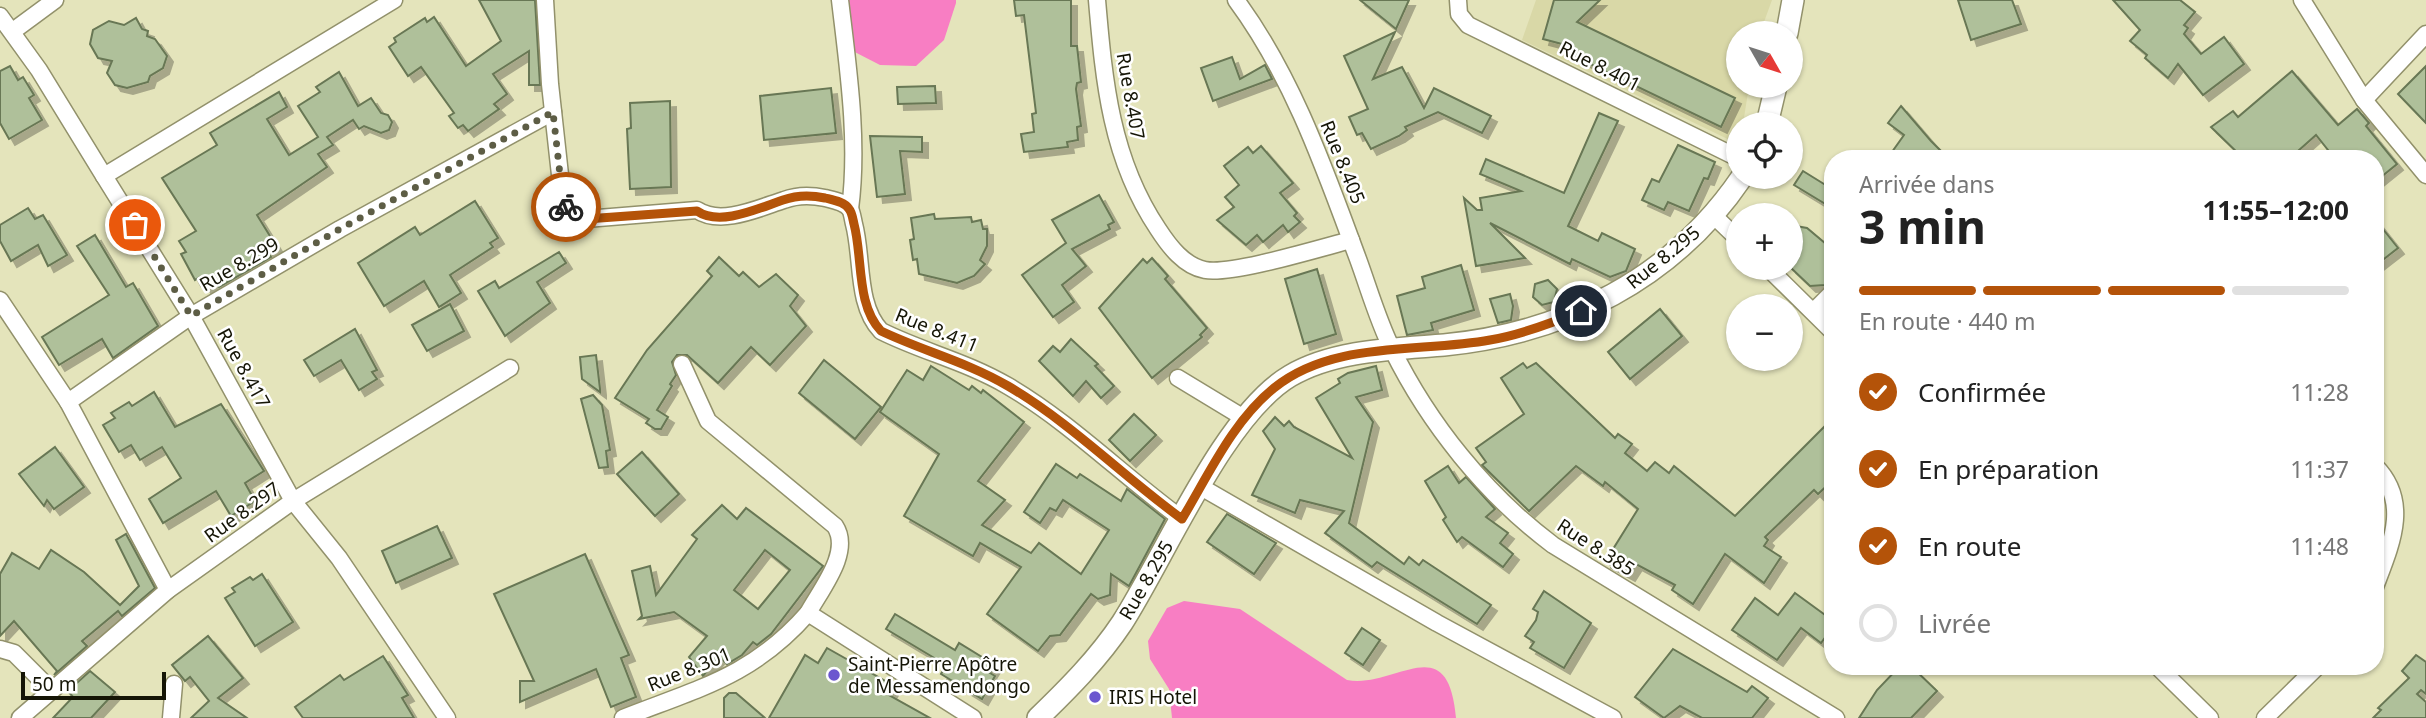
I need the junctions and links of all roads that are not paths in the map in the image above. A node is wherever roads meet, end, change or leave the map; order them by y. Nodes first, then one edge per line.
1 (55, 0) edge
2 (394, 0) edge
3 (545, 0) edge
4 (840, 0) edge
5 (1097, 0) edge
6 (1236, 0) edge
7 (1458, 0) edge
8 (1793, 0) edge
9 (2302, 0) edge
10 (0, 16) edge
11 (1789, 21) edge
12 (13, 31) junction
13 (2426, 34) edge
14 (2364, 100) junction
15 (553, 112) junction
16 (1726, 152) edge
17 (2426, 175) edge
18 (104, 176) junction
19 (1733, 189) edge
20 (850, 209) junction
21 (1713, 215) junction
22 (1726, 227) edge
23 (1351, 240) junction
24 (1781, 280) edge
25 (0, 300) edge
26 (1824, 301) edge
27 (1814, 312) junction
28 (191, 316) junction
29 (1824, 323) edge
30 (1391, 349) junction
31 (682, 364) dead end
32 (510, 369) dead end
33 (1178, 378) dead end
34 (68, 402) junction
35 (1244, 418) junction
36 (2384, 479) edge
37 (1201, 487) junction
38 (293, 501) junction
39 (1182, 519) junction
40 (2384, 561) edge
41 (168, 590) junction
42 (808, 613) junction
43 (0, 649) edge
44 (2166, 675) edge
45 (2309, 675) edge
46 (174, 684) dead end
47 (51, 690) junction
48 (20, 718) edge
49 (171, 718) edge
50 (447, 718) edge
51 (624, 718) edge
52 (973, 718) edge
53 (1038, 718) edge
54 (1613, 718) edge
55 (1836, 718) edge
56 (2210, 718) edge
57 (2264, 718) edge

1 - 12 street
2 - 18 street
3 - 15 street
4 - 20 street, Rue 8.411
5 - 23 street, Rue 8.407
6 - 23 street, Rue 8.405
7 - 16 street, Rue 8.401
8 - 11 street
9 - 14 street
10 - 12 street, Rue 8.417
12 - 18 street, Rue 8.417
13 - 14 street
14 - 17 street
15 - 20 street
15 - 28 street, Rue 8.299
18 - 28 street, Rue 8.417
19 - 21 street, Rue 8.295
20 - 39 street, Rue 8.411
21 - 22 street
21 - 30 street, Rue 8.295
23 - 30 street, Rue 8.405
24 - 27 street
25 - 34 street
26 - 27 street
27 - 29 street
28 - 34 street, Rue 8.299
28 - 38 street, Rue 8.417
30 - 35 street, Rue 8.295
30 - 55 street, Rue 8.385
31 - 42 street, Rue 8.301
32 - 38 street, Rue 8.297
33 - 35 street
34 - 41 street
35 - 37 street, Rue 8.295
36 - 40 street
37 - 39 street, Rue 8.295
37 - 54 street
38 - 41 street, Rue 8.297
38 - 50 street, Rue 8.417
39 - 53 street, Rue 8.295
41 - 47 street, Rue 8.297
42 - 51 street, Rue 8.301
42 - 52 street
43 - 47 street
44 - 56 street
45 - 57 street
46 - 49 street
47 - 48 street, Rue 8.297

